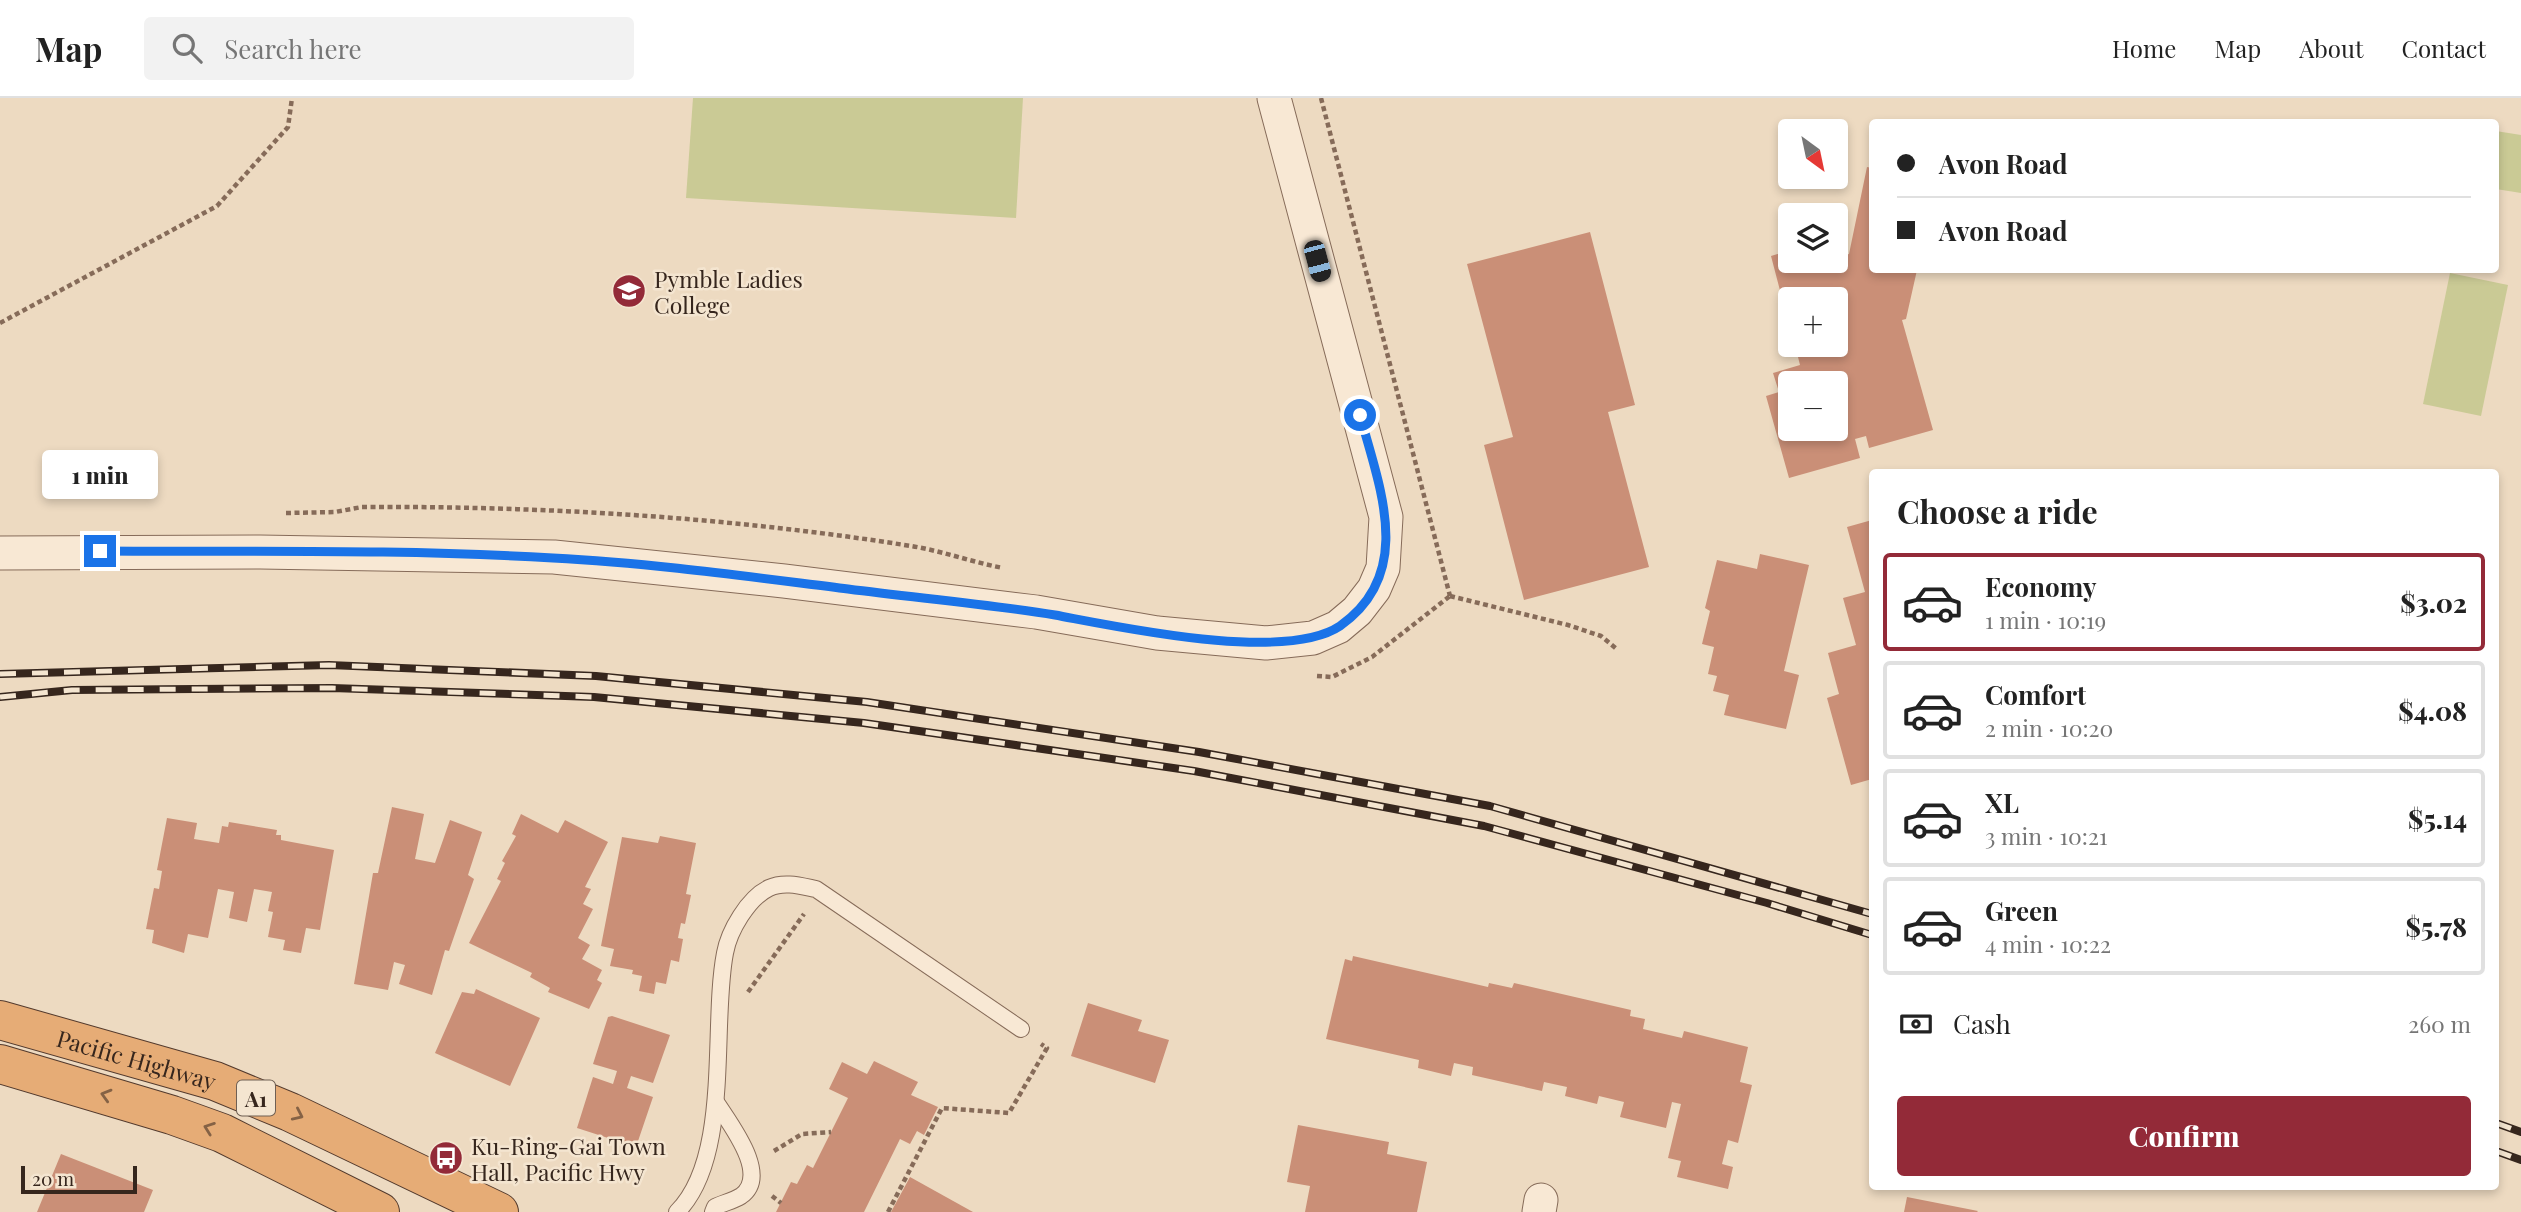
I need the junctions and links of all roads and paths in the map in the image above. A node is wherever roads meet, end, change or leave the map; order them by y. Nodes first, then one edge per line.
1 (292, 98) edge
2 (1274, 98) edge
3 (1321, 98) edge
4 (0, 323) edge
5 (0, 553) edge
6 (1618, 650) dead end
7 (810, 913) dead end
8 (742, 1001) dead end
9 (0, 1020) edge
10 (1021, 1029) joint
11 (0, 1065) edge
12 (716, 1102) junction
13 (831, 1132) dead end
14 (766, 1141) dead end
15 (773, 1152) junction
16 (772, 1162) dead end
17 (691, 1198) junction
18 (714, 1209) edge
19 (380, 1212) edge
20 (499, 1212) edge
21 (677, 1212) edge
22 (888, 1212) edge

1 - 4 path
2 - 5 street
3 - 6 path
7 - 8 path
9 -> 20 highway, Pacific Highway / A1
10 - 12 lane
10 - 22 path
19 -> 11 highway, Pacific Highway / A1
12 - 17 lane
12 - 18 lane
13 - 15 path
14 - 15 path
15 - 16 path
17 - 18 lane
17 - 21 lane

